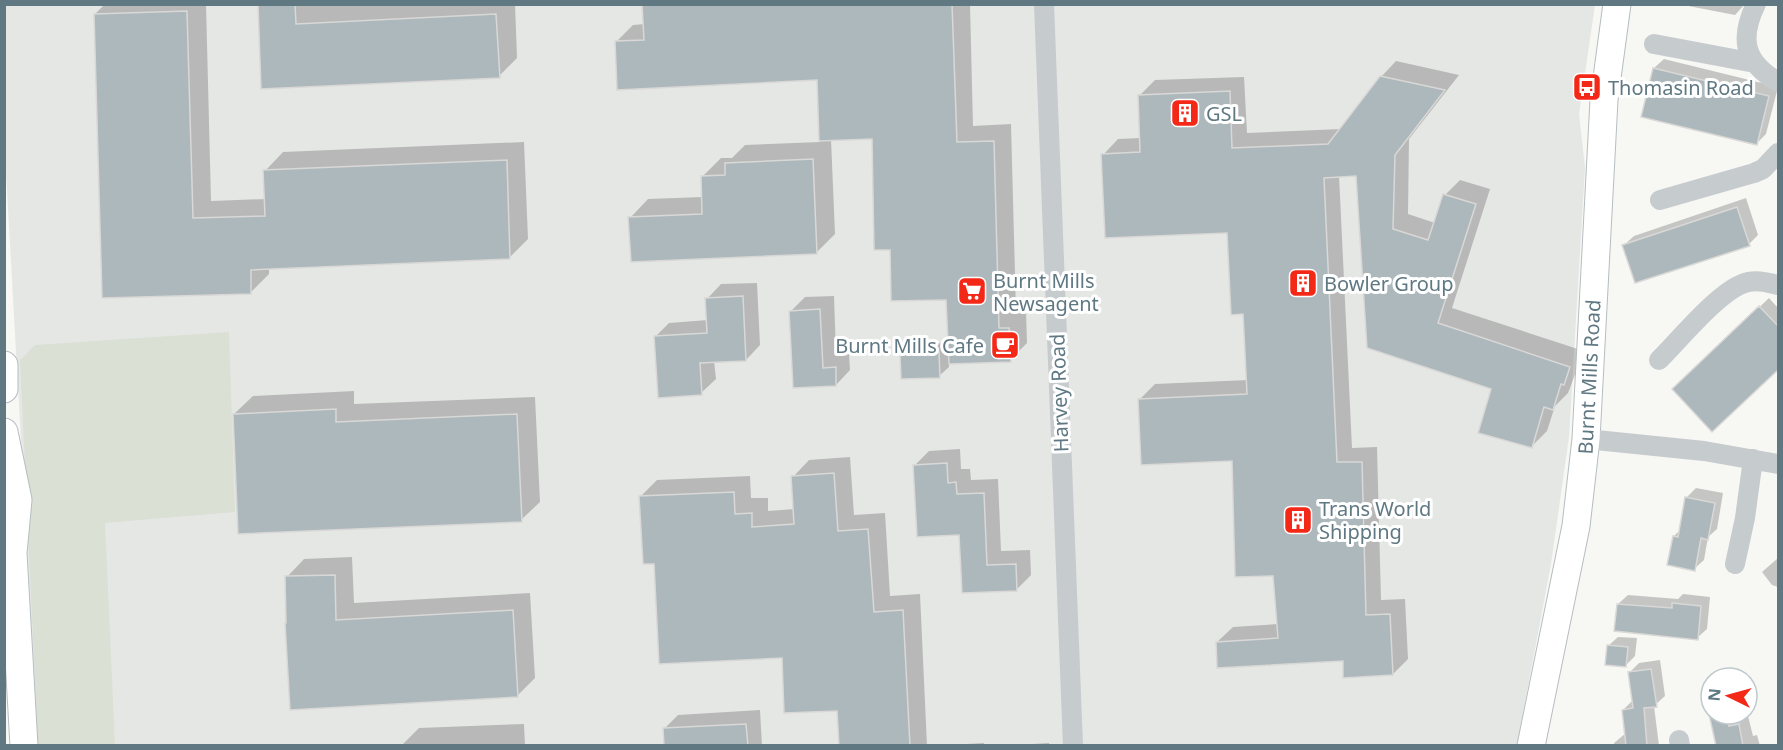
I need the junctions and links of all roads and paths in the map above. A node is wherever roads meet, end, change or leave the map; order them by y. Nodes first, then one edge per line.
1 (1044, 4) edge
2 (1617, 4) edge
3 (1756, 4) edge
4 (1654, 44) dead end
5 (1755, 63) junction
6 (1779, 82) edge
7 (1779, 153) edge
8 (1660, 200) dead end
9 (1779, 285) edge
10 (1659, 360) dead end
11 (4, 365) edge
12 (4, 389) edge
13 (4, 432) edge
14 (1586, 439) junction
15 (1753, 459) junction
16 (1779, 464) edge
17 (9, 542) edge
18 (1735, 564) dead end
19 (24, 746) edge
20 (1073, 746) edge
21 (1532, 746) edge

1 - 20 street, Harvey Road
2 - 14 street, Burnt Mills Road
3 - 5 street
4 - 5 street
5 - 6 street
7 - 8 street
9 - 10 street
11 - 12 street
13 - 17 street
14 - 15 street
14 - 21 street, Burnt Mills Road
15 - 16 street
15 - 18 street
17 - 19 street

